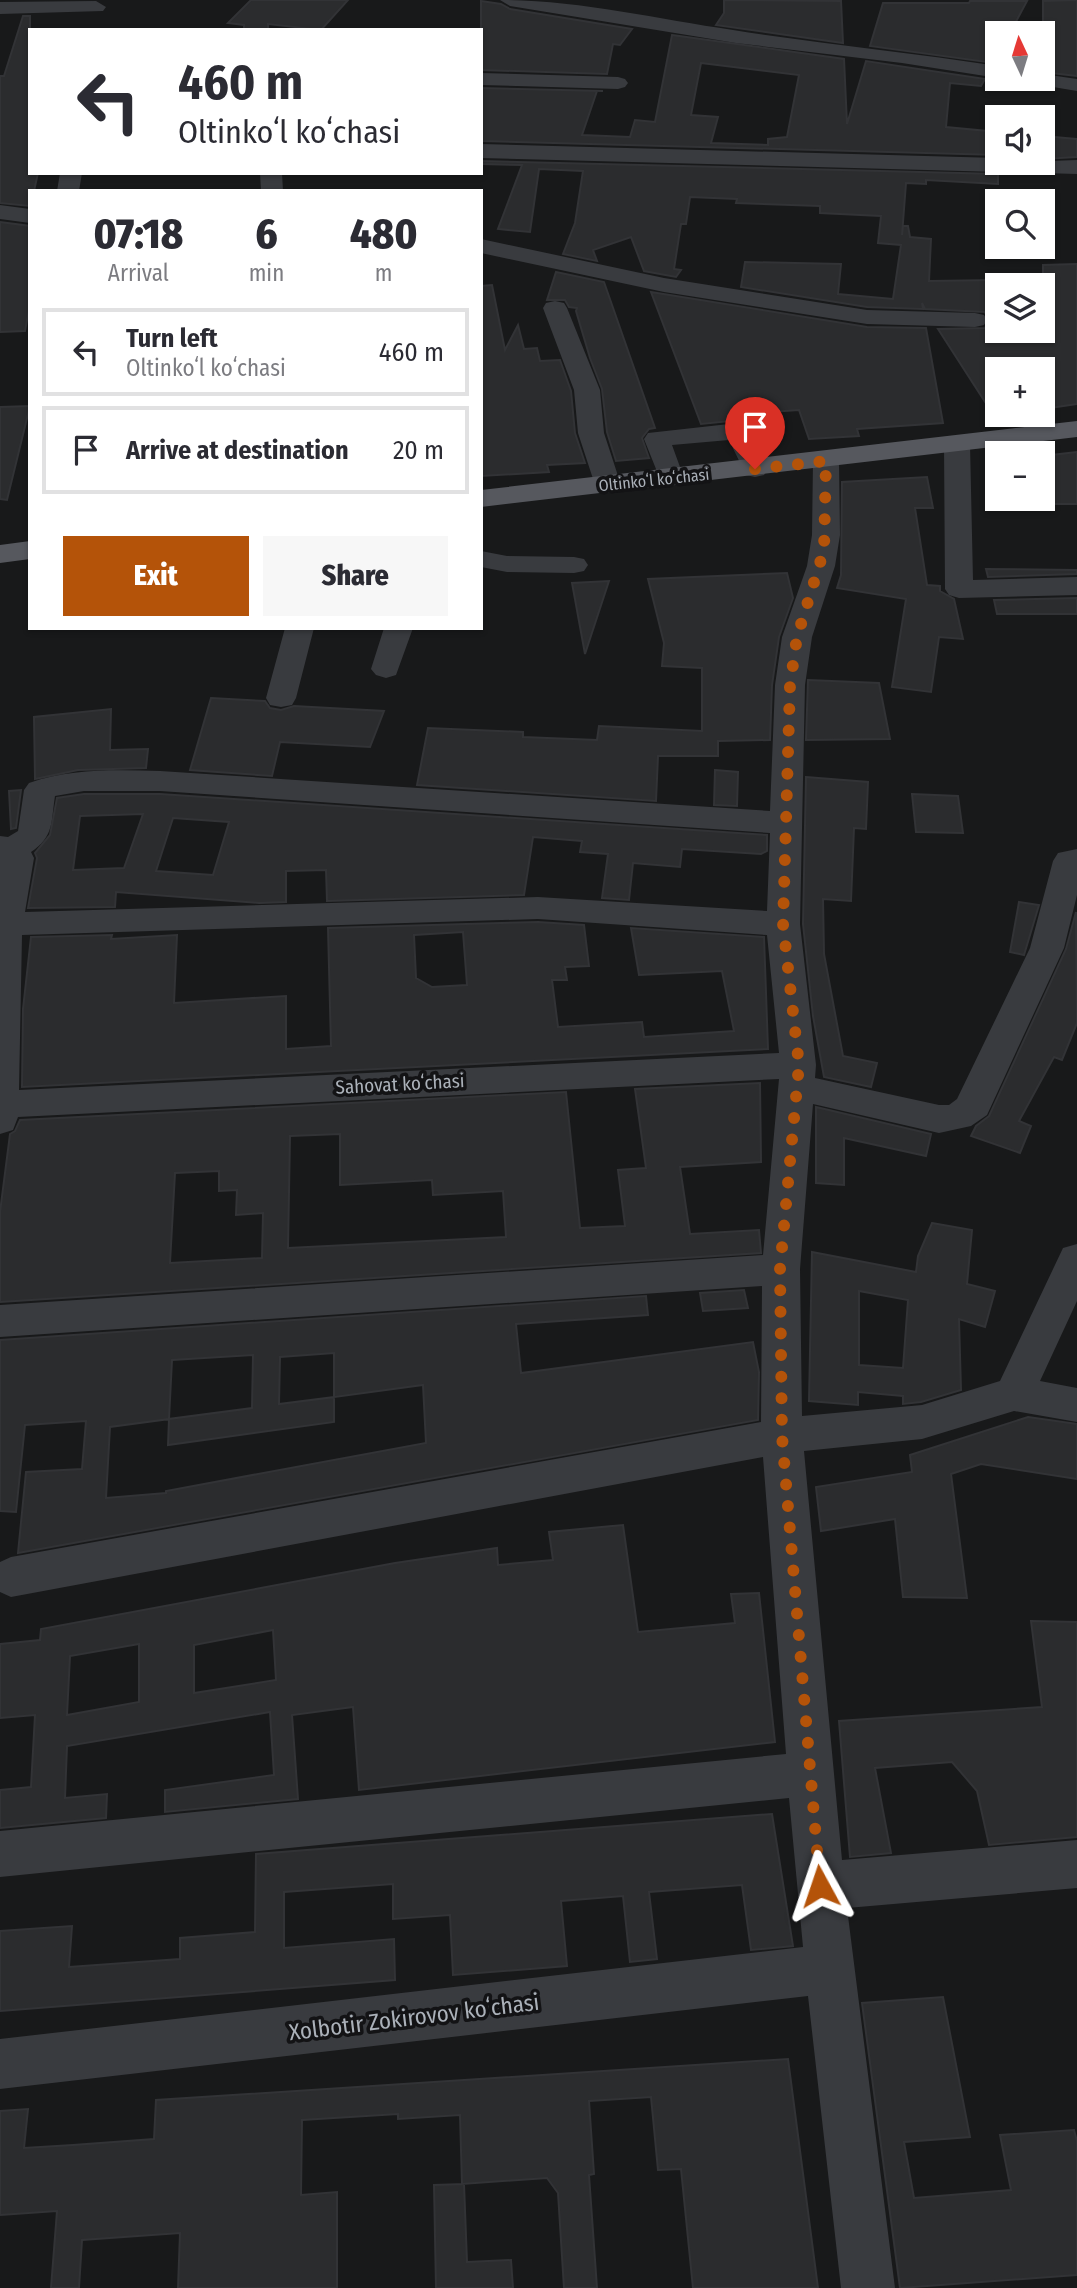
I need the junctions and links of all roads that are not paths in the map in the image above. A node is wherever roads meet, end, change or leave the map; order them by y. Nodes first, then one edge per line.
1 (510, 0) edge
2 (97, 4) edge
3 (0, 8) edge
4 (93, 28) edge
5 (985, 70) edge
6 (483, 79) edge
7 (1055, 82) edge
8 (618, 83) dead end
9 (1077, 85) edge
10 (483, 151) edge
11 (1077, 167) edge
12 (0, 205) edge
13 (28, 206) edge
14 (0, 212) edge
15 (28, 216) edge
16 (483, 246) edge
17 (555, 308) dead end
18 (975, 320) dead end
19 (1077, 429) edge
20 (957, 444) junction
21 (826, 461) junction
22 (755, 469) junction
23 (671, 478) junction
24 (608, 485) junction
25 (488, 501) edge
26 (28, 550) edge
27 (0, 554) edge
28 (483, 559) edge
29 (574, 565) dead end
30 (1077, 586) edge
31 (299, 630) edge
32 (398, 630) edge
33 (386, 669) dead end
34 (281, 698) dead end
35 (786, 822) junction
36 (6, 848) edge
37 (1077, 860) edge
38 (6, 924) junction
39 (783, 924) junction
40 (798, 1076) junction
41 (1, 1112) edge
42 (1077, 1259) edge
43 (780, 1269) junction
44 (0, 1321) edge
45 (1014, 1394) junction
46 (1077, 1405) edge
47 (782, 1436) junction
48 (11, 1577) dead end
49 (810, 1774) junction
50 (0, 1854) edge
51 (1077, 1864) edge
52 (820, 1886) junction
53 (828, 1969) junction
54 (0, 2064) edge
55 (868, 2288) edge

1 - 5 street
2 - 3 street
2 - 4 street
6 - 8 street
7 - 9 street
10 - 11 street
12 - 13 street
14 - 15 street
16 - 18 street
17 - 24 street
19 - 20 main road, Oltinkoʻl koʻchasi
20 - 21 main road, Oltinkoʻl koʻchasi
20 - 30 street
21 - 22 main road, Oltinkoʻl koʻchasi
21 - 35 street
22 - 23 main road, Oltinkoʻl koʻchasi
22 - 23 street
23 - 24 main road, Oltinkoʻl koʻchasi
24 - 25 main road, Oltinkoʻl koʻchasi
26 - 27 main road
28 - 29 street
31 - 34 street
32 - 33 lane
35 - 36 street
35 - 39 street
36 - 38 street
37 - 40 street, Sahovat koʻchasi
38 - 39 street
38 - 41 street
39 - 40 street
40 - 41 street, Sahovat koʻchasi
40 - 43 street
42 - 45 street
43 - 44 street
43 - 47 street
45 - 46 street
45 - 47 street
47 - 48 street
47 - 49 street
49 - 50 street
49 - 52 street
51 - 52 street
52 - 53 street
53 - 54 street, Xolbotir Zokirovov koʻchasi
53 - 55 street

